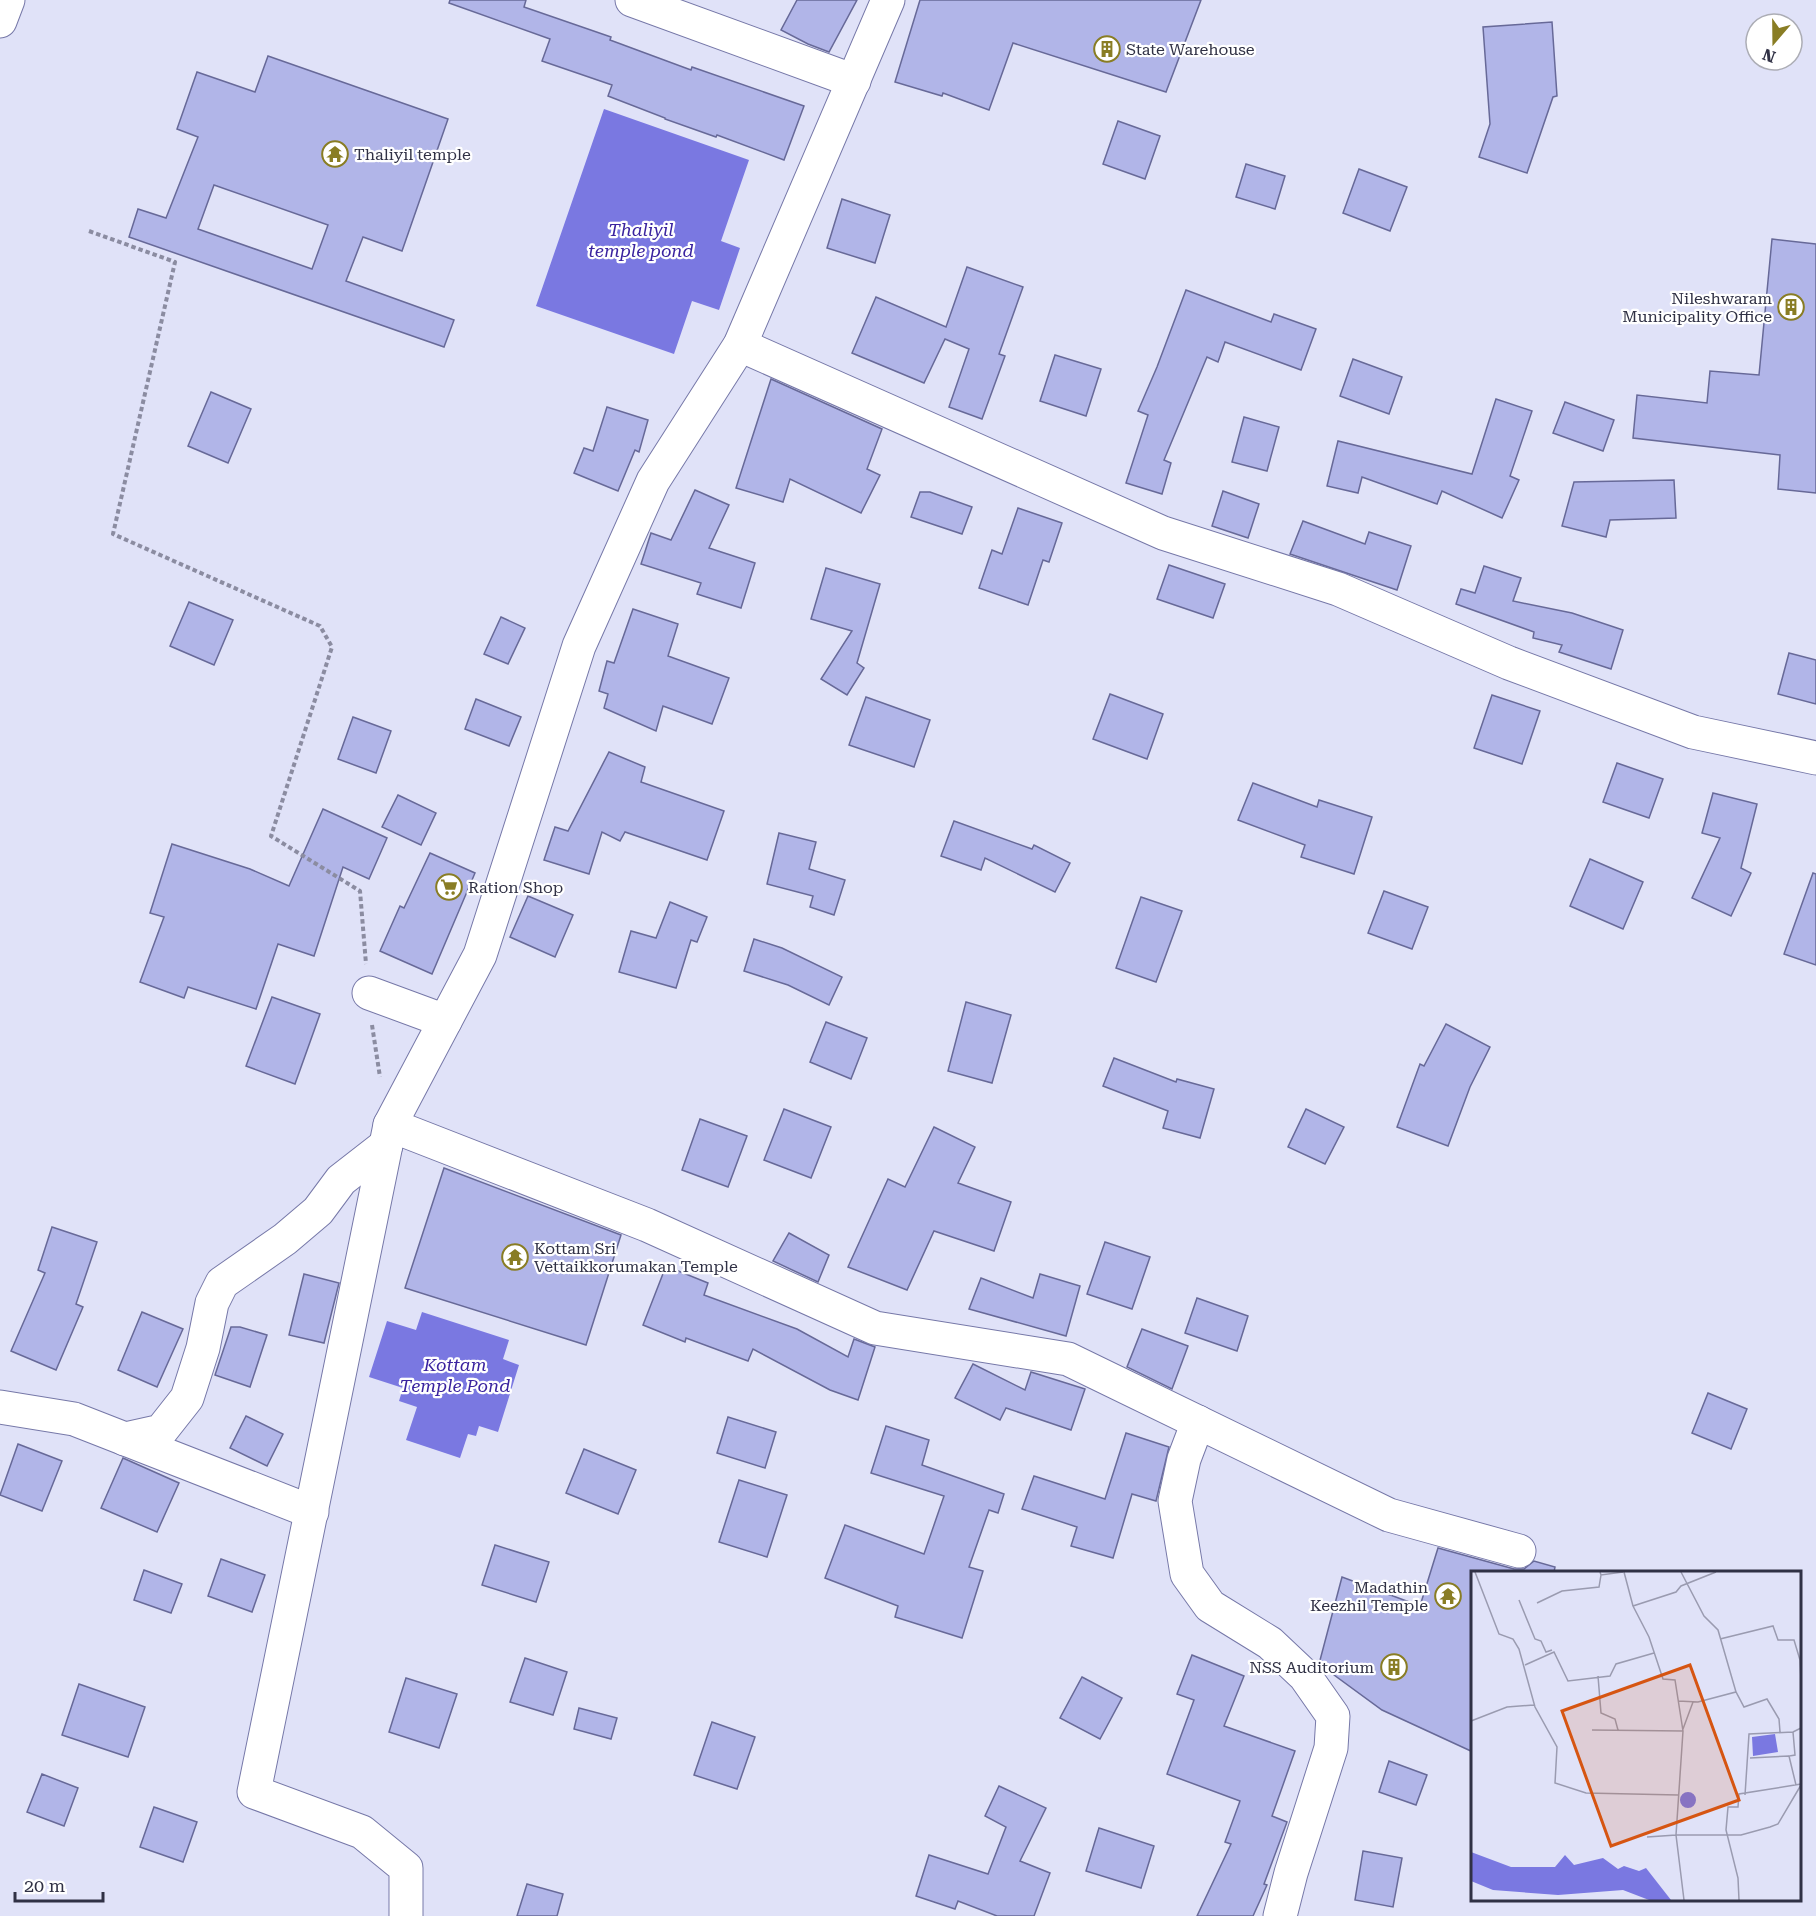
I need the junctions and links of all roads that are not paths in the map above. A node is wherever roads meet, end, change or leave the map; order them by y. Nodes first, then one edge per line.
1 (8, 0) edge
2 (632, 0) edge
3 (888, 0) edge
4 (0, 21) edge
5 (854, 81) junction
6 (740, 345) junction
7 (1816, 758) edge
8 (369, 993) road end
9 (445, 1020) junction
10 (388, 1135) junction
11 (0, 1407) edge
12 (1197, 1422) junction
13 (125, 1439) junction
14 (312, 1512) junction
15 (1519, 1551) dead end
16 (406, 1916) edge
17 (1280, 1916) edge

1 - 4 street
2 - 5 street
3 - 5 street
5 - 6 street
6 - 7 street
6 - 9 street
8 - 9 street
9 - 10 street
10 - 12 street
10 - 13 street
10 - 14 street
11 - 13 street
12 - 15 street
12 - 17 street
13 - 14 street
14 - 16 street

